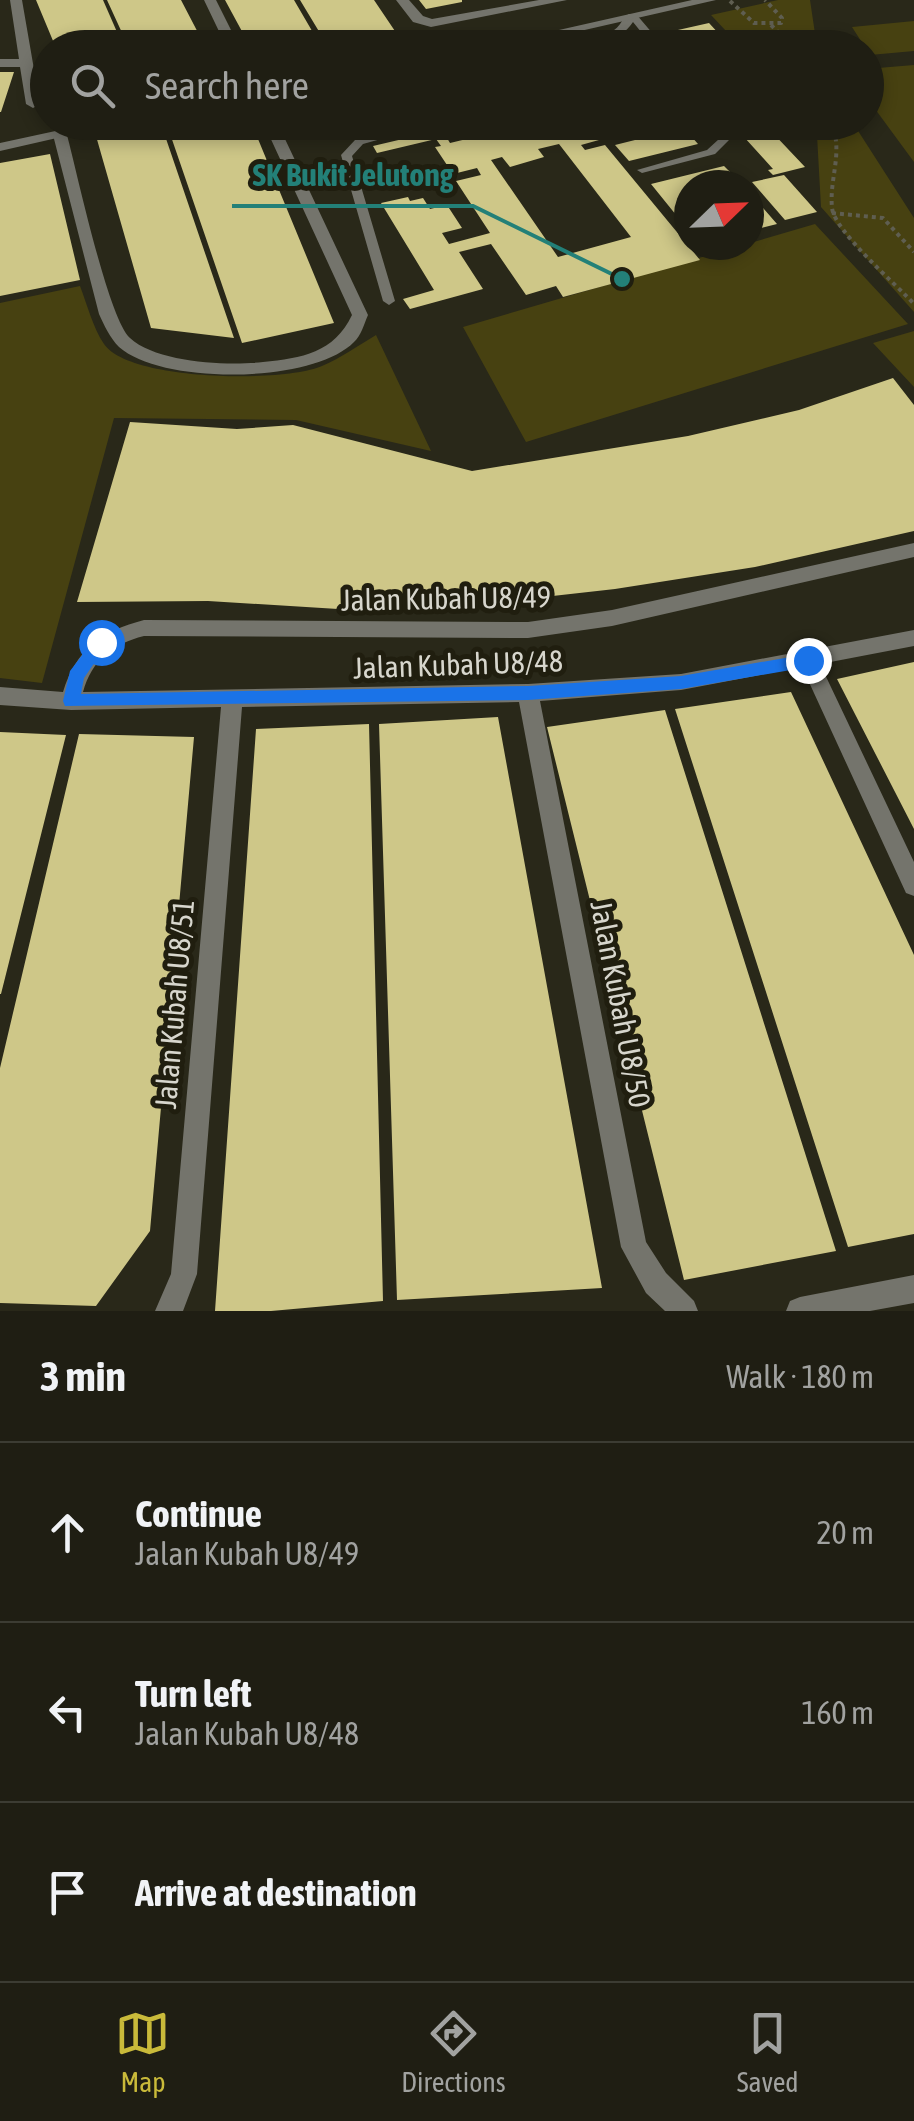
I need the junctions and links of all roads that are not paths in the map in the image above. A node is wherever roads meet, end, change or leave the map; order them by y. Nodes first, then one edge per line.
1 (16, 0) edge
2 (210, 0) edge
3 (402, 0) edge
4 (561, 0) edge
5 (710, 0) edge
6 (631, 17) junction
7 (225, 30) edge
8 (569, 30) edge
9 (621, 30) edge
10 (643, 30) edge
11 (0, 63) edge
12 (26, 63) junction
13 (30, 84) edge
14 (37, 140) edge
15 (61, 140) edge
16 (278, 140) edge
17 (367, 140) edge
18 (724, 140) edge
19 (0, 148) edge
20 (642, 170) dead end
21 (390, 301) dead end
22 (914, 550) edge
23 (914, 638) edge
24 (808, 660) junction
25 (528, 693) junction
26 (0, 696) edge
27 (232, 700) junction
28 (71, 701) junction
29 (914, 886) edge
30 (914, 1290) edge
31 (169, 1311) edge
32 (684, 1311) edge
33 (800, 1311) edge

1 - 12 street
2 - 7 street
3 - 4 street
5 - 6 street
6 - 8 street
6 - 9 lane
6 - 10 lane
11 - 12 street
12 - 13 street
14 - 19 street
15 - 16 street
17 - 21 lane
18 - 20 lane
22 - 28 street, Jalan Kubah U8/49
23 - 24 street, Jalan Kubah U8/48
24 - 25 street, Jalan Kubah U8/48
24 - 29 street
25 - 27 street, Jalan Kubah U8/48
25 - 32 street, Jalan Kubah U8/50
26 - 28 street, Jalan Kubah U8/48
27 - 28 street, Jalan Kubah U8/48
27 - 31 street, Jalan Kubah U8/51
30 - 33 street

